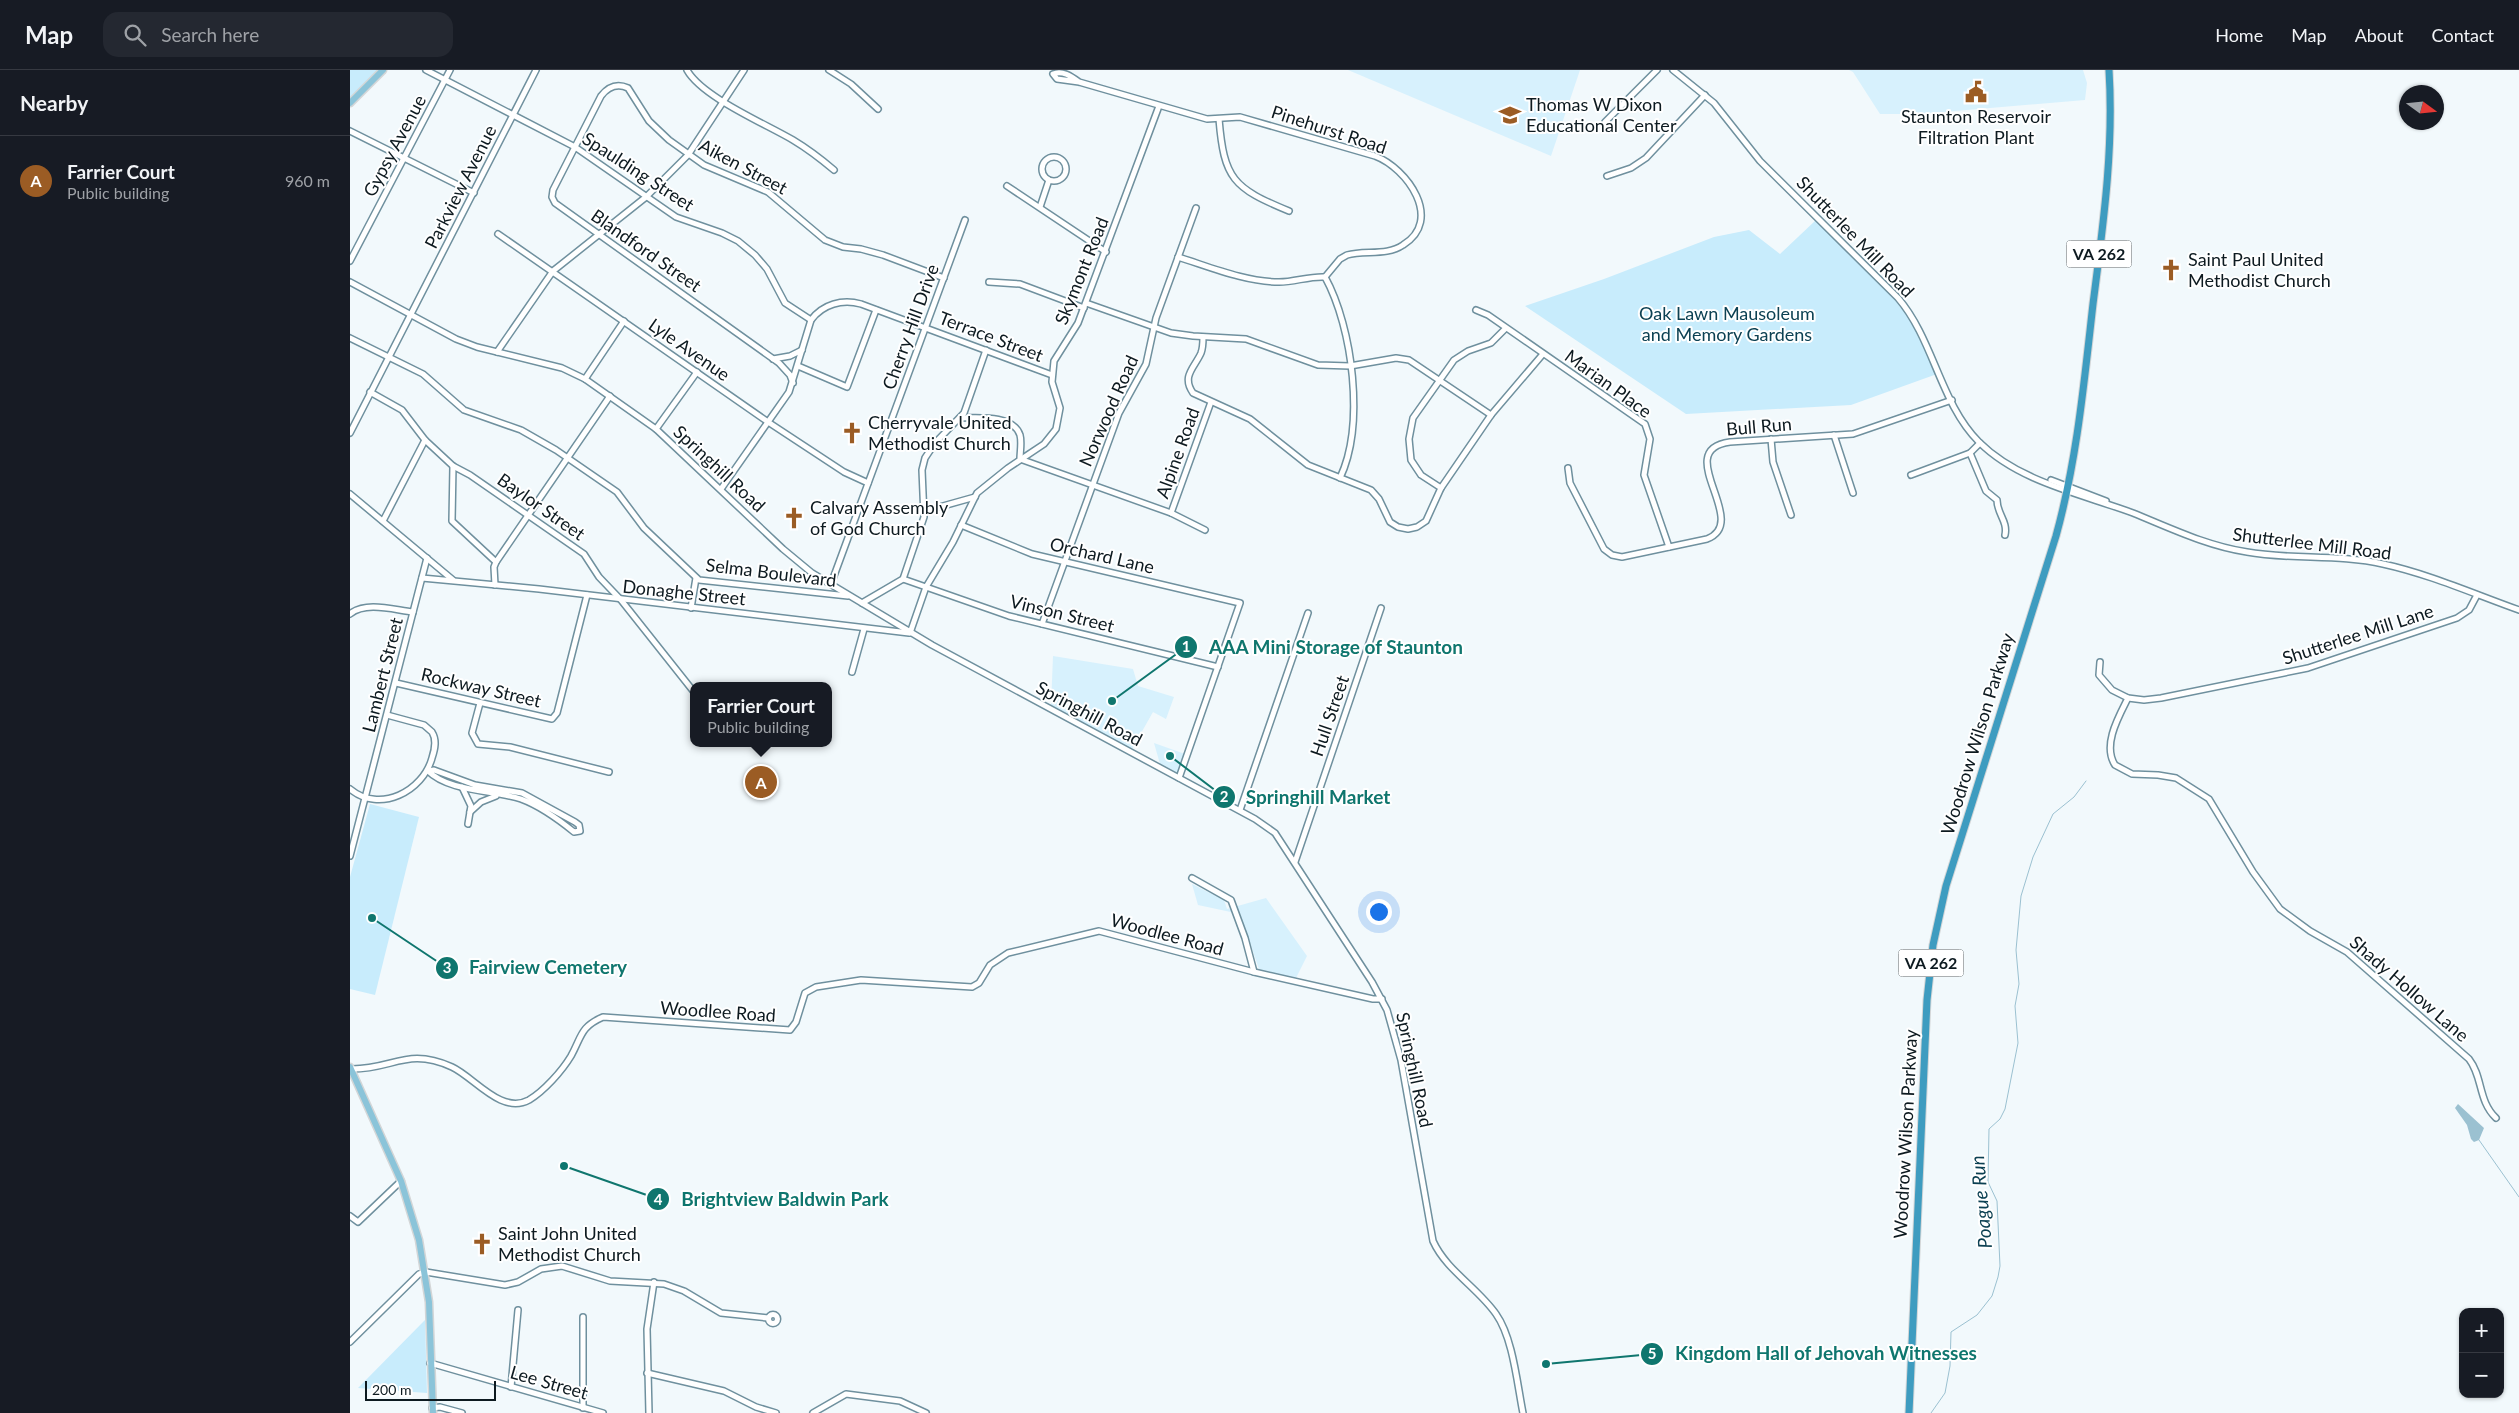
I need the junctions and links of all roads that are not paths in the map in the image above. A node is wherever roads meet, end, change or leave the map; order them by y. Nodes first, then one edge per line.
1 (383, 70) edge
2 (426, 70) edge
3 (450, 70) edge
4 (536, 70) edge
5 (687, 70) edge
6 (744, 70) edge
7 (829, 70) edge
8 (1657, 70) edge
9 (1673, 70) edge
10 (2109, 70) edge
11 (446, 79) junction
12 (1079, 82) dead end
13 (1705, 95) junction
14 (724, 101) junction
15 (350, 103) edge
16 (1160, 106) junction
17 (878, 109) dead end
18 (513, 115) junction
19 (1219, 119) junction
20 (1605, 122) dead end
21 (350, 131) edge
22 (575, 146) junction
23 (688, 155) junction
24 (404, 159) junction
25 (834, 170) dead end
26 (1607, 176) dead end
27 (1049, 180) junction
28 (1007, 186) dead end
29 (474, 193) junction
30 (646, 197) junction
31 (1040, 207) junction
32 (1196, 208) dead end
33 (1289, 211) dead end
34 (965, 220) dead end
35 (498, 234) dead end
36 (599, 236) junction
37 (1106, 252) junction
38 (1178, 257) junction
39 (350, 262) edge
40 (553, 271) junction
41 (1325, 277) junction
42 (944, 278) junction
43 (350, 282) edge
44 (989, 282) dead end
45 (1085, 306) junction
46 (876, 310) junction
47 (1476, 310) dead end
48 (410, 315) junction
49 (811, 320) junction
50 (624, 321) junction
51 (925, 327) junction
52 (1154, 327) junction
53 (1506, 328) junction
54 (1203, 337) junction
55 (350, 338) edge
56 (802, 350) junction
57 (986, 350) junction
58 (497, 352) junction
59 (1543, 354) junction
60 (389, 357) junction
61 (772, 359) junction
62 (798, 366) junction
63 (1350, 366) junction
64 (697, 372) junction
65 (1052, 375) junction
66 (585, 379) junction
67 (1439, 380) junction
68 (793, 383) junction
69 (370, 392) junction
70 (610, 396) junction
71 (1952, 400) junction
72 (1211, 402) junction
73 (1491, 415) junction
74 (960, 418) junction
75 (768, 422) junction
76 (656, 429) junction
77 (350, 433) edge
78 (1834, 435) junction
79 (425, 440) junction
80 (1770, 440) junction
81 (1980, 443) junction
82 (1970, 453) junction
83 (568, 458) junction
84 (1020, 459) junction
85 (452, 466) junction
86 (1568, 468) dead end
87 (1911, 475) dead end
88 (1340, 478) junction
89 (868, 483) junction
90 (1092, 484) junction
91 (1441, 488) junction
92 (2068, 488) junction
93 (721, 489) junction
94 (1853, 493) dead end
95 (350, 494) edge
96 (975, 497) junction
97 (925, 511) junction
98 (1171, 513) junction
99 (528, 515) junction
100 (1791, 515) dead end
101 (382, 521) junction
102 (961, 525) junction
103 (1205, 530) dead end
104 (2005, 535) dead end
105 (1669, 547) junction
106 (427, 558) junction
107 (1065, 560) junction
108 (496, 562) junction
109 (422, 578) junction
110 (696, 578) junction
111 (903, 579) junction
112 (454, 581) junction
113 (831, 584) junction
114 (495, 585) junction
115 (926, 587) junction
116 (587, 595) junction
117 (2477, 595) junction
118 (851, 596) junction
119 (621, 600) junction
120 (862, 603) junction
121 (692, 608) junction
122 (1381, 608) dead end
123 (2519, 610) edge
124 (413, 612) junction
125 (1308, 613) dead end
126 (350, 614) edge
127 (1042, 624) junction
128 (864, 628) junction
129 (910, 633) junction
130 (2100, 662) dead end
131 (1218, 667) junction
132 (852, 672) dead end
133 (396, 682) junction
134 (690, 687) edge
135 (2128, 698) junction
136 (480, 703) junction
137 (387, 715) junction
138 (428, 771) junction
139 (609, 772) dead end
140 (1179, 778) junction
141 (463, 784) junction
142 (350, 788) edge
143 (499, 795) junction
144 (366, 796) junction
145 (1240, 810) junction
146 (470, 813) junction
147 (468, 824) dead end
148 (350, 856) edge
149 (1295, 862) junction
150 (1192, 878) dead end
151 (1254, 972) junction
152 (1382, 999) junction
153 (351, 1068) edge
154 (2496, 1118) dead end
155 (401, 1181) junction
156 (350, 1216) edge
157 (426, 1272) junction
158 (654, 1282) junction
159 (518, 1310) dead end
160 (583, 1317) dead end
161 (768, 1318) dead end
162 (350, 1342) edge
163 (430, 1363) junction
164 (647, 1373) junction
165 (511, 1386) junction
166 (583, 1408) junction
167 (432, 1411) edge
168 (440, 1413) edge
169 (462, 1413) edge
170 (603, 1413) edge
171 (648, 1413) edge
172 (776, 1413) edge
173 (813, 1413) edge
174 (926, 1413) edge
175 (1523, 1413) edge
176 (1909, 1413) edge

1 - 15 main road
2 - 11 street, Spaulding Street
3 - 11 street, Gypsy Avenue
4 - 18 street, Parkview Avenue
5 - 14 street
6 - 14 street
7 - 17 street
8 - 20 street
9 - 13 street, Shutterlee Mill Road
10 - 92 highway, Woodrow Wilson Parkway / VA 262
11 - 18 street, Spaulding Street
11 - 24 street, Gypsy Avenue
12 - 16 street, Pinehurst Road
13 - 26 street
13 - 71 street, Shutterlee Mill Road
14 - 23 street
14 - 25 street
16 - 19 street, Pinehurst Road
16 - 37 street, Skymont Road
18 - 22 street, Spaulding Street
18 - 29 street, Parkview Avenue
19 - 33 street
19 - 41 street, Pinehurst Road
21 - 24 street
22 - 23 street, Aiken Street
22 - 30 street, Spaulding Street
22 - 36 street, Blandford Street
23 - 30 street
23 - 42 street, Aiken Street
24 - 29 street
24 - 39 street, Gypsy Avenue
27 - 27 street
27 - 31 street
28 - 31 street
29 - 48 street, Parkview Avenue
30 - 36 street
30 - 49 street, Spaulding Street
31 - 37 street
32 - 38 street, Norwood Road
34 - 42 street, Cherry Hill Drive
35 - 40 street, Lyle Avenue
36 - 40 street
36 - 61 street, Blandford Street
37 - 45 street, Skymont Road
38 - 41 street
38 - 52 street, Norwood Road
40 - 50 street, Lyle Avenue
40 - 58 street
41 - 63 street
42 - 51 street, Cherry Hill Drive
43 - 48 street, Springhill Road
44 - 45 street
45 - 52 street
45 - 65 street, Skymont Road
46 - 49 street, Terrace Street
46 - 51 street, Terrace Street
46 - 62 street
47 - 53 street, Marian Place
48 - 58 street, Springhill Road
48 - 60 street, Parkview Avenue
49 - 56 street
50 - 64 street, Lyle Avenue
50 - 66 street
51 - 57 street, Terrace Street
51 - 89 street, Cherry Hill Drive
52 - 54 street
52 - 90 street, Norwood Road
53 - 59 street, Marian Place
53 - 67 street
54 - 63 street
54 - 72 street
55 - 60 street, Selma Boulevard
56 - 61 street
56 - 62 street
57 - 65 street, Terrace Street
57 - 74 street
58 - 66 street, Springhill Road
59 - 73 street
59 - 105 street, Marian Place
60 - 69 street, Parkview Avenue
60 - 83 street, Selma Boulevard
61 - 68 street, Blandford Street
62 - 68 street
63 - 67 street
63 - 88 street
64 - 75 street, Lyle Avenue
64 - 76 street
65 - 84 street, Skymont Road
66 - 70 street, Springhill Road
67 - 73 street
67 - 91 street
68 - 75 street
69 - 77 street, Parkview Avenue
69 - 79 street, Baylor Street
70 - 76 street, Springhill Road
70 - 83 street
71 - 78 street, Bull Run
71 - 81 street, Shutterlee Mill Road
72 - 88 street
72 - 98 street, Alpine Road
73 - 91 street
74 - 84 street
74 - 97 street
75 - 89 street, Lyle Avenue
75 - 93 street
76 - 93 street, Springhill Road
78 - 80 street, Bull Run
78 - 94 street
79 - 85 street, Baylor Street
79 - 101 street
80 - 100 street
80 - 105 street, Bull Run
81 - 82 street
81 - 92 street, Shutterlee Mill Road
82 - 87 street
82 - 104 street
83 - 99 street
83 - 110 street, Selma Boulevard
84 - 90 street
84 - 96 street, Skymont Road
85 - 99 street, Baylor Street
85 - 108 street
86 - 105 street, Bull Run
88 - 91 street
89 - 113 street, Cherry Hill Drive
90 - 98 street
90 - 107 street, Norwood Road
92 - 117 street, Shutterlee Mill Road
92 - 176 highway, Woodrow Wilson Parkway / VA 262
93 - 113 street, Springhill Road
95 - 101 street
96 - 97 street
96 - 102 street, Skymont Road
97 - 111 street
98 - 103 street
99 - 108 street
99 - 119 street, Baylor Street
101 - 106 street
102 - 107 street, Orchard Lane
102 - 115 street, Skymont Road
106 - 109 street, Lambert Street
106 - 112 street
107 - 127 street, Norwood Road
107 - 131 street, Orchard Lane
108 - 114 street
109 - 112 street, Donaghe Street
109 - 124 street, Lambert Street
110 - 118 street, Selma Boulevard
110 - 121 street
111 - 115 street, Vinson Street
111 - 120 street
112 - 114 street, Donaghe Street
113 - 118 street, Springhill Road
114 - 116 street, Donaghe Street
115 - 127 street, Vinson Street
115 - 129 street, Skymont Road
116 - 119 street, Donaghe Street
116 - 136 street, Rockway Street
117 - 123 street, Shutterlee Mill Road
117 - 135 street, Shutterlee Mill Lane
118 - 120 street, Springhill Road
119 - 121 street, Donaghe Street
119 - 134 street, Baylor Street
120 - 129 street, Springhill Road
121 - 128 street, Donaghe Street
122 - 149 street, Hull Street
124 - 126 street
124 - 133 street, Lambert Street
125 - 145 street
127 - 131 street, Vinson Street
128 - 129 street, Donaghe Street
128 - 132 street
129 - 140 street, Springhill Road
130 - 135 street
131 - 140 street
133 - 136 street, Rockway Street
133 - 137 street, Lambert Street
135 - 154 street, Shady Hollow Lane
136 - 139 street
137 - 138 street
137 - 144 street, Lambert Street
138 - 141 street
138 - 144 street
140 - 145 street, Springhill Road
141 - 143 street
141 - 143 street
141 - 146 street
142 - 144 street
143 - 146 street
144 - 148 street, Lambert Street
145 - 149 street, Springhill Road
146 - 147 street
149 - 152 street, Springhill Road
150 - 151 street
151 - 152 street, Woodlee Road
151 - 153 street, Woodlee Road
152 - 175 street, Springhill Road
153 - 155 main road
155 - 156 street
155 - 157 main road
157 - 158 street
157 - 162 street
157 - 163 main road
158 - 161 street
158 - 164 street
159 - 165 street
160 - 166 street
163 - 165 street, Lee Street
163 - 167 main road
164 - 171 street
164 - 172 street
165 - 166 street, Lee Street
166 - 170 street, Lee Street
167 - 168 street
167 - 169 street
173 - 174 street

